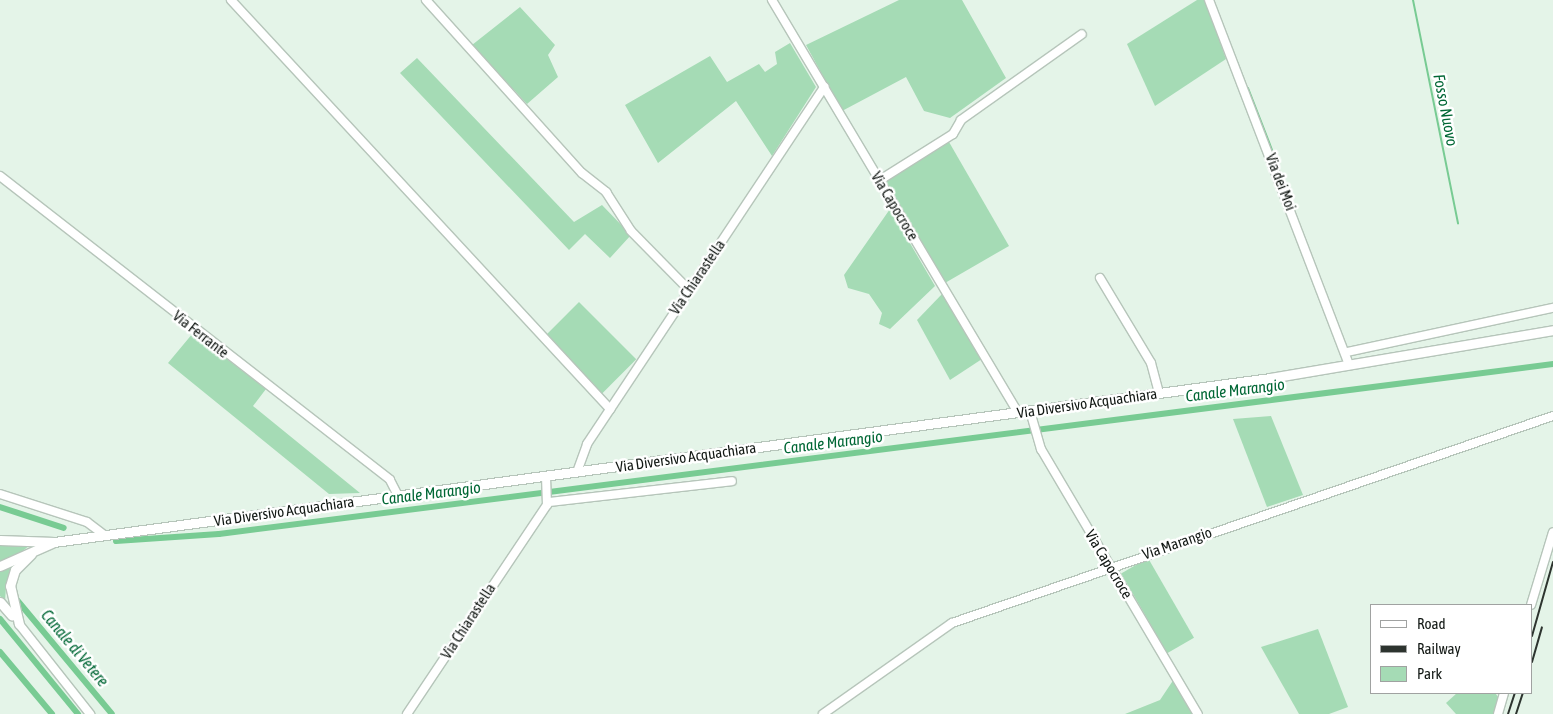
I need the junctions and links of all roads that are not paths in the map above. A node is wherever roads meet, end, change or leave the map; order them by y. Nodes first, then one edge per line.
1 (231, 0) edge
2 (426, 0) edge
3 (772, 0) edge
4 (1209, 0) edge
5 (1082, 34) dead end
6 (824, 87) junction
7 (0, 176) edge
8 (880, 180) junction
9 (1100, 278) dead end
10 (689, 290) junction
11 (1553, 308) edge
12 (1553, 330) edge
13 (1347, 352) junction
14 (1349, 365) junction
15 (1159, 393) junction
16 (610, 409) junction
17 (1018, 412) junction
18 (1031, 414) junction
19 (1553, 416) edge
20 (577, 472) junction
21 (547, 480) junction
22 (732, 481) dead end
23 (0, 494) edge
24 (398, 496) junction
25 (549, 500) junction
26 (1553, 532) edge
27 (104, 535) junction
28 (0, 540) edge
29 (54, 542) junction
30 (31, 554) junction
31 (0, 566) edge
32 (1111, 566) junction
33 (0, 602) edge
34 (1531, 604) edge
35 (19, 624) junction
36 (1504, 694) edge
37 (90, 714) edge
38 (407, 714) edge
39 (823, 714) edge
40 (1198, 714) edge
41 (1498, 714) edge

1 - 16 street
2 - 10 street
3 - 6 street, Via Capocroce
4 - 13 street, Via dei Moi
5 - 8 street
6 - 8 street, Via Capocroce
6 - 10 street, Via Chiarastella
7 - 24 street, Via Ferrante
8 - 17 street, Via Capocroce
9 - 15 street
10 - 16 street, Via Chiarastella
11 - 13 street
12 - 14 main road, Via Diversivo Acquachiara
13 - 14 street, Via dei Moi
14 - 15 main road, Via Diversivo Acquachiara
15 - 18 main road, Via Diversivo Acquachiara
16 - 20 street, Via Chiarastella
17 - 18 main road, Via Diversivo Acquachiara
17 - 20 main road, Via Diversivo Acquachiara
18 - 32 street, Via Capocroce
19 - 32 street, Via Marangio
20 - 21 main road, Via Diversivo Acquachiara
21 - 24 main road, Via Diversivo Acquachiara
21 - 25 street
22 - 25 street
23 - 27 street
24 - 27 main road, Via Diversivo Acquachiara
25 - 38 street, Via Chiarastella
26 - 34 street
27 - 29 main road, Via Diversivo Acquachiara
28 - 29 main road
29 - 30 main road
30 - 31 main road
30 - 35 main road
32 - 39 street, Via Marangio
32 - 40 street, Via Capocroce
33 - 35 main road
35 - 37 street
36 - 41 street

